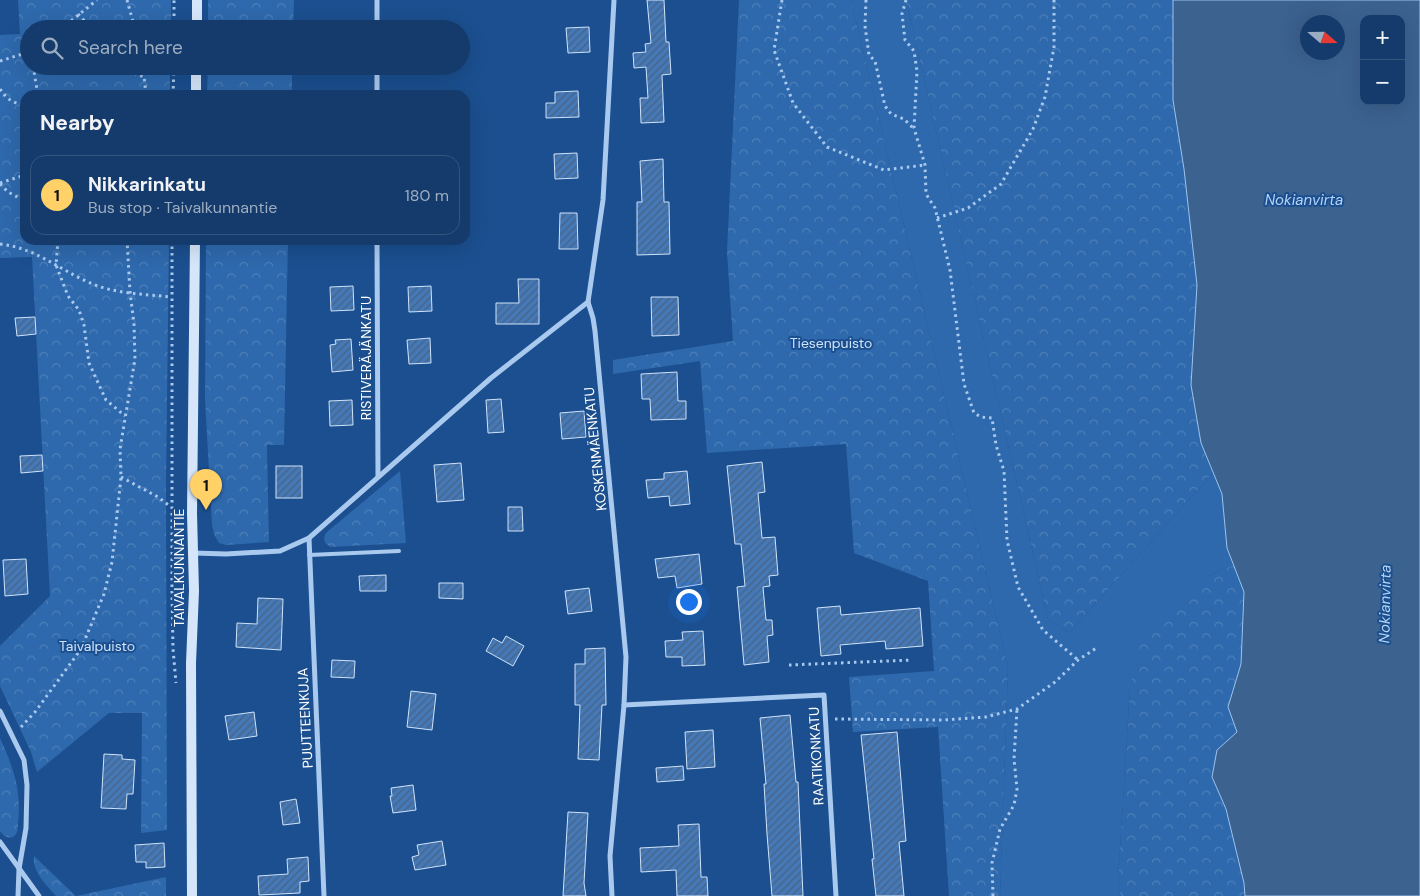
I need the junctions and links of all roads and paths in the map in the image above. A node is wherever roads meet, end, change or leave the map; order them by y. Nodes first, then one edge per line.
1 (97, 0) edge
2 (127, 0) edge
3 (174, 0) edge
4 (197, 0) edge
5 (377, 0) edge
6 (614, 0) edge
7 (782, 0) edge
8 (866, 0) edge
9 (906, 0) edge
10 (1054, 0) edge
11 (78, 14) junction
12 (71, 20) edge
13 (84, 20) edge
14 (133, 20) edge
15 (174, 20) edge
16 (197, 20) edge
17 (377, 20) edge
18 (20, 55) edge
19 (0, 62) edge
20 (35, 75) edge
21 (139, 75) edge
22 (174, 75) edge
23 (196, 75) edge
24 (377, 75) edge
25 (144, 77) joint
26 (0, 89) edge
27 (37, 90) edge
28 (145, 90) edge
29 (173, 90) edge
30 (196, 90) edge
31 (377, 90) edge
32 (20, 104) edge
33 (914, 128) junction
34 (925, 165) junction
35 (20, 177) edge
36 (0, 184) edge
37 (20, 198) edge
38 (937, 218) junction
39 (0, 244) edge
40 (58, 245) edge
41 (128, 245) edge
42 (172, 245) edge
43 (195, 245) edge
44 (377, 245) edge
45 (56, 265) junction
46 (130, 292) junction
47 (171, 297) junction
48 (588, 302) junction
49 (125, 416) junction
50 (378, 476) junction
51 (121, 477) junction
52 (171, 508) junction
53 (308, 538) junction
54 (399, 551) dead end
55 (194, 553) junction
56 (309, 555) junction
57 (1098, 647) dead end
58 (912, 660) dead end
59 (1078, 660) junction
60 (789, 664) dead end
61 (176, 686) dead end
62 (624, 705) junction
63 (1017, 709) junction
64 (0, 711) edge
65 (825, 719) junction
66 (13, 735) junction
67 (0, 842) edge
68 (19, 869) junction
69 (18, 896) edge
70 (39, 896) edge
71 (192, 896) edge
72 (324, 896) edge
73 (612, 896) edge
74 (836, 896) edge
75 (993, 896) edge

1 - 11 path
2 - 14 path
3 - 15 path
4 - 16 main road
5 - 17 street
6 - 48 street, KOSKENMÄENKATU
7 - 34 path
8 - 33 path
9 - 33 path
10 - 38 path
11 - 12 path
11 - 13 path
18 - 19 path
20 - 27 path
21 - 25 path
22 - 29 path
23 - 30 main road
24 - 31 street
25 - 28 path
26 - 32 path
33 - 34 path
34 - 38 path
35 - 36 path
36 - 37 path
38 - 59 path
39 - 45 path
40 - 45 path
41 - 46 path
42 - 47 path
43 - 55 main road, TAIVALKUNNANTIE
44 - 50 street, RISTIVERÄJÄNKATU
45 - 46 path
45 - 49 path
46 - 47 path
46 - 49 path
47 - 52 path
48 - 50 street
48 - 62 street, KOSKENMÄENKATU
49 - 51 path
50 - 53 street
51 - 52 path
51 - 66 path
52 - 61 path
53 - 55 street
53 - 56 street, PUUTTEENKUJA
54 - 56 lane
55 - 71 main road, TAIVALKUNNANTIE
56 - 72 street, PUUTTEENKUJA
57 - 59 path
58 - 60 path
59 - 63 path
62 - 65 street, RAATIKONKATU
62 - 73 street, KOSKENMÄENKATU
63 - 65 path
63 - 75 path
64 - 66 street
65 - 74 street, RAATIKONKATU
66 - 68 street
67 - 68 street
68 - 69 street
68 - 70 street

